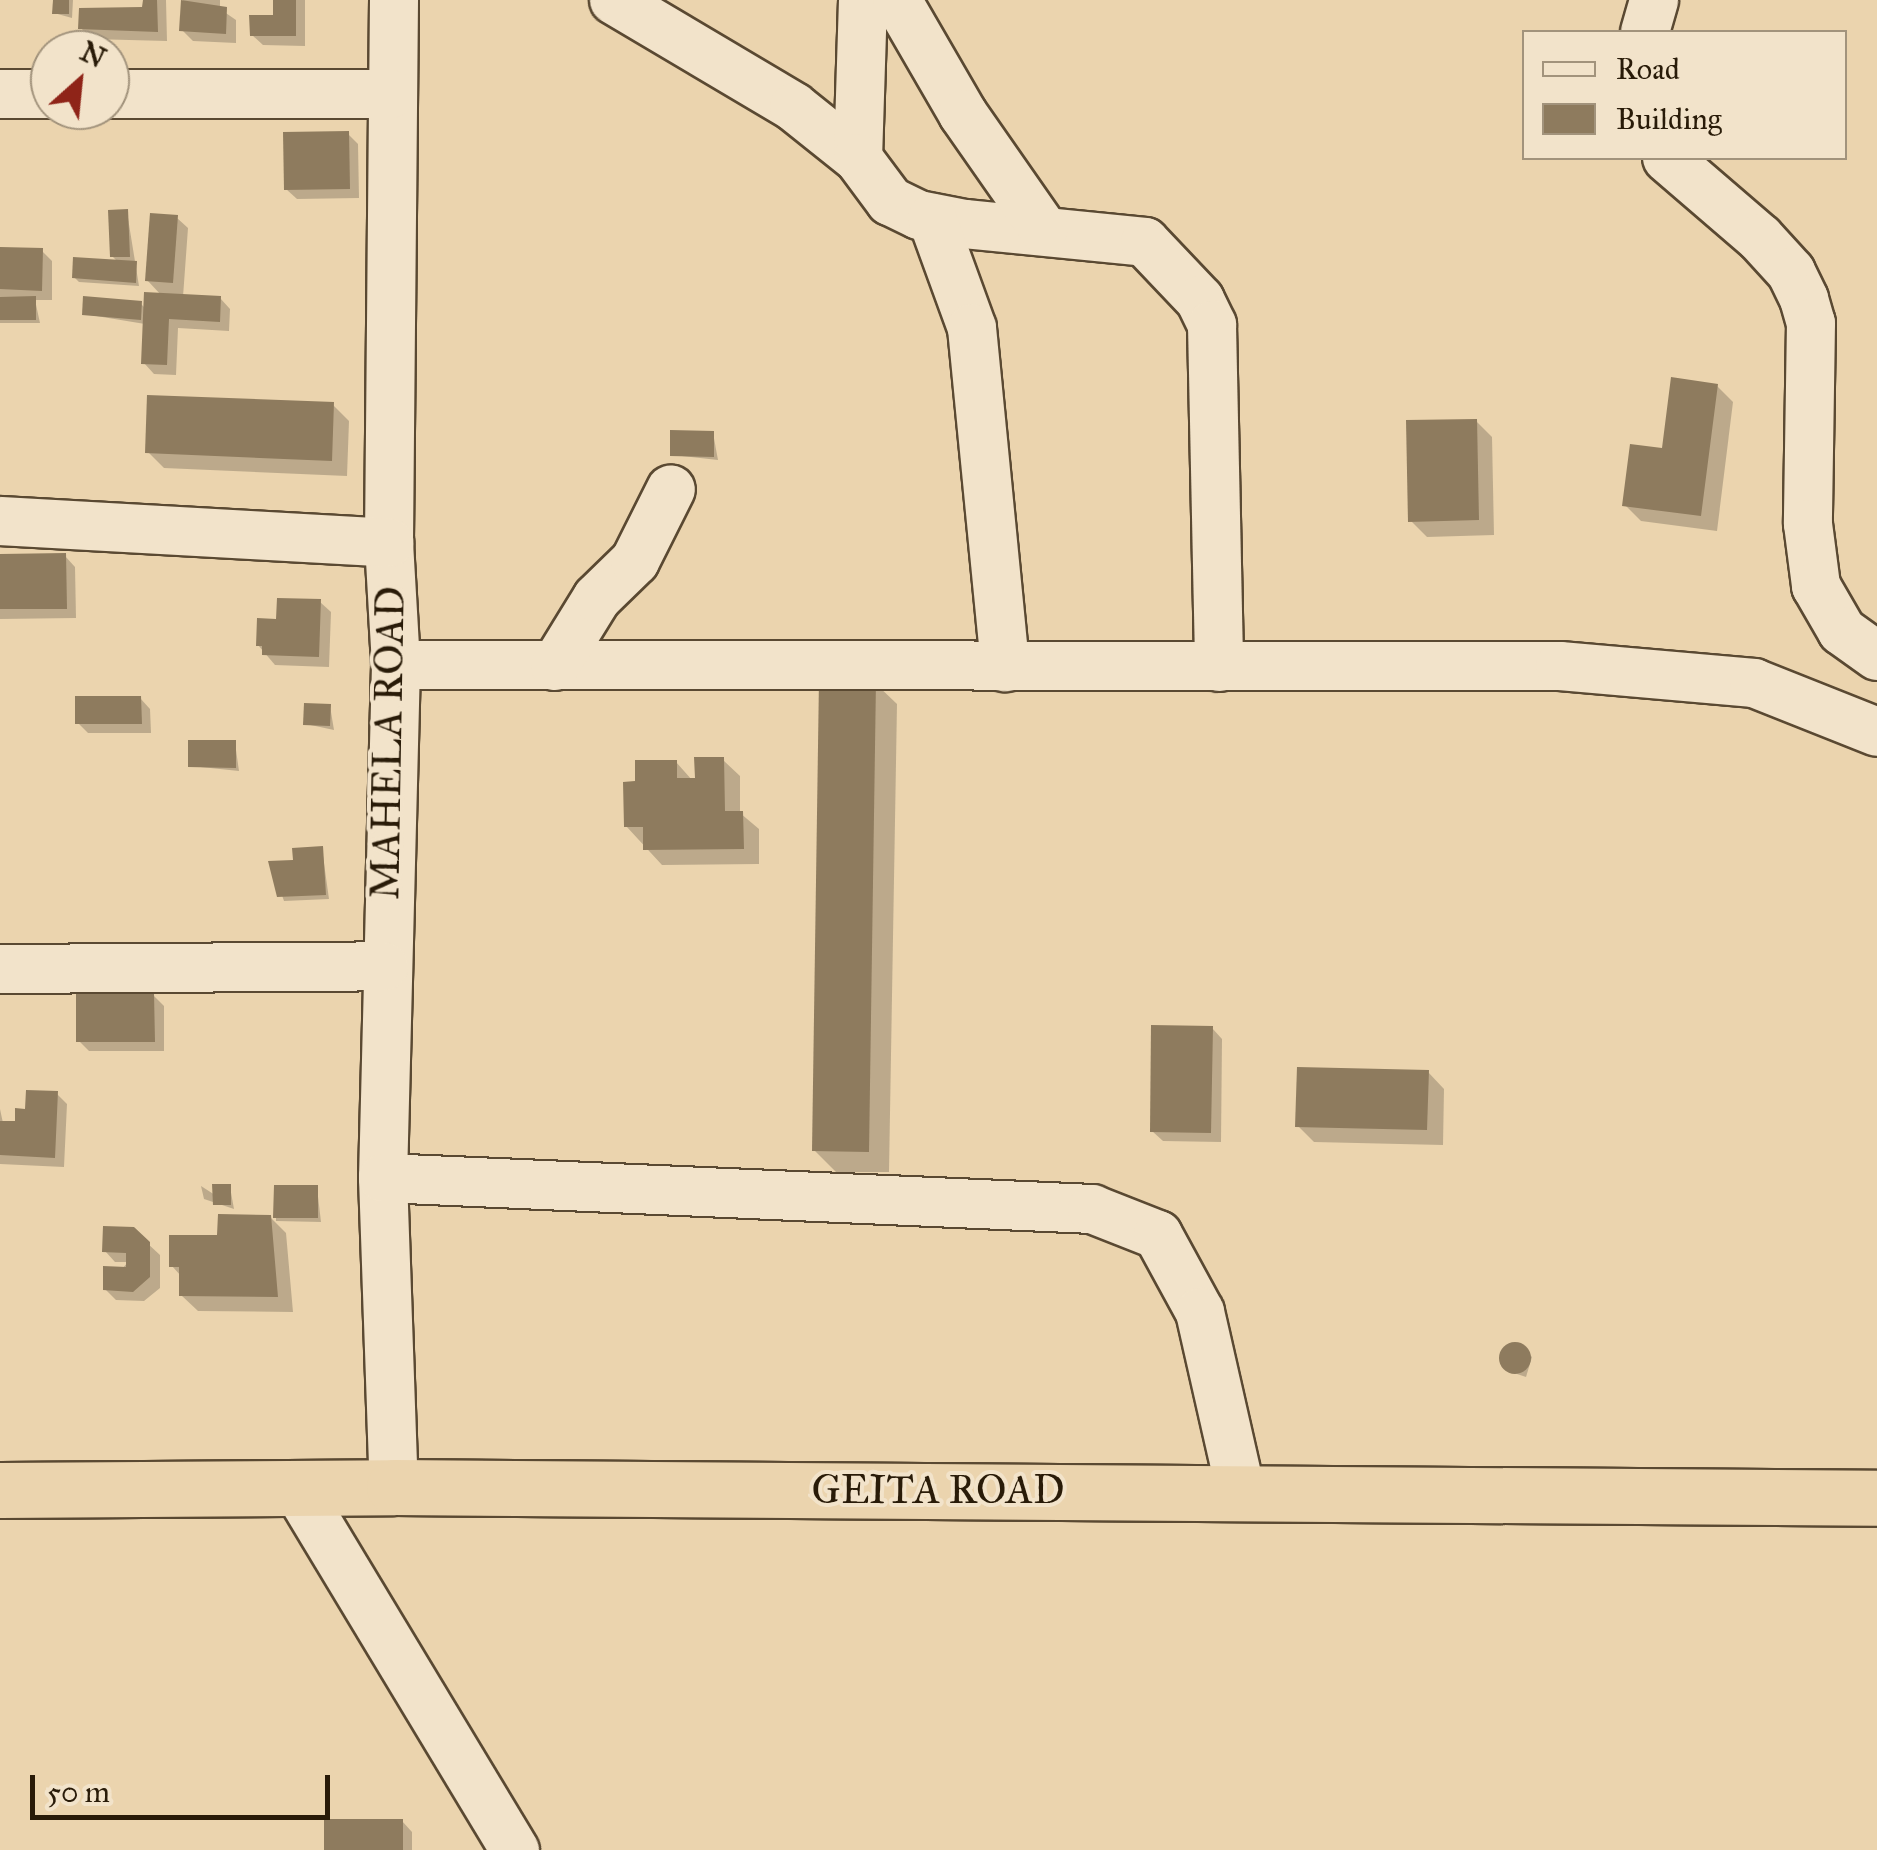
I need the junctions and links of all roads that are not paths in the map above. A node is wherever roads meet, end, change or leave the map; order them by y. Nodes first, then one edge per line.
1 (394, 0) edge
2 (614, 0) edge
3 (863, 0) edge
4 (897, 0) edge
5 (1654, 0) edge
6 (1646, 30) edge
7 (0, 94) edge
8 (30, 94) edge
9 (130, 94) edge
10 (392, 94) junction
11 (858, 158) junction
12 (1669, 160) edge
13 (932, 218) junction
14 (1044, 230) junction
15 (672, 489) dead end
16 (0, 521) edge
17 (389, 543) junction
18 (1877, 656) edge
19 (396, 665) junction
20 (555, 666) junction
21 (1004, 667) junction
22 (1219, 667) junction
23 (1806, 698) junction
24 (1877, 698) edge
25 (1877, 732) edge
26 (384, 966) junction
27 (0, 968) edge
28 (383, 1178) junction
29 (394, 1486) junction
30 (0, 1490) edge
31 (297, 1490) junction
32 (1241, 1492) junction
33 (1877, 1498) edge
34 (516, 1850) edge

1 - 10 street, MAHELA ROAD
2 - 11 street
3 - 11 street
4 - 14 street
5 - 6 street
7 - 8 street
9 - 10 street
10 - 17 street, MAHELA ROAD
11 - 13 street
12 - 18 street
13 - 14 street
13 - 21 street
14 - 22 street
15 - 20 street
16 - 17 street
17 - 19 street, MAHELA ROAD
19 - 20 street
19 - 26 street, MAHELA ROAD
20 - 21 street
21 - 22 street
22 - 23 street
23 - 24 street
23 - 25 street
26 - 27 street
26 - 28 street, MAHELA ROAD
28 - 29 street, MAHELA ROAD
28 - 32 street
29 - 31 highway, GEITA ROAD
29 - 32 highway, GEITA ROAD
30 - 31 highway, GEITA ROAD
31 - 34 street
32 - 33 highway, GEITA ROAD

